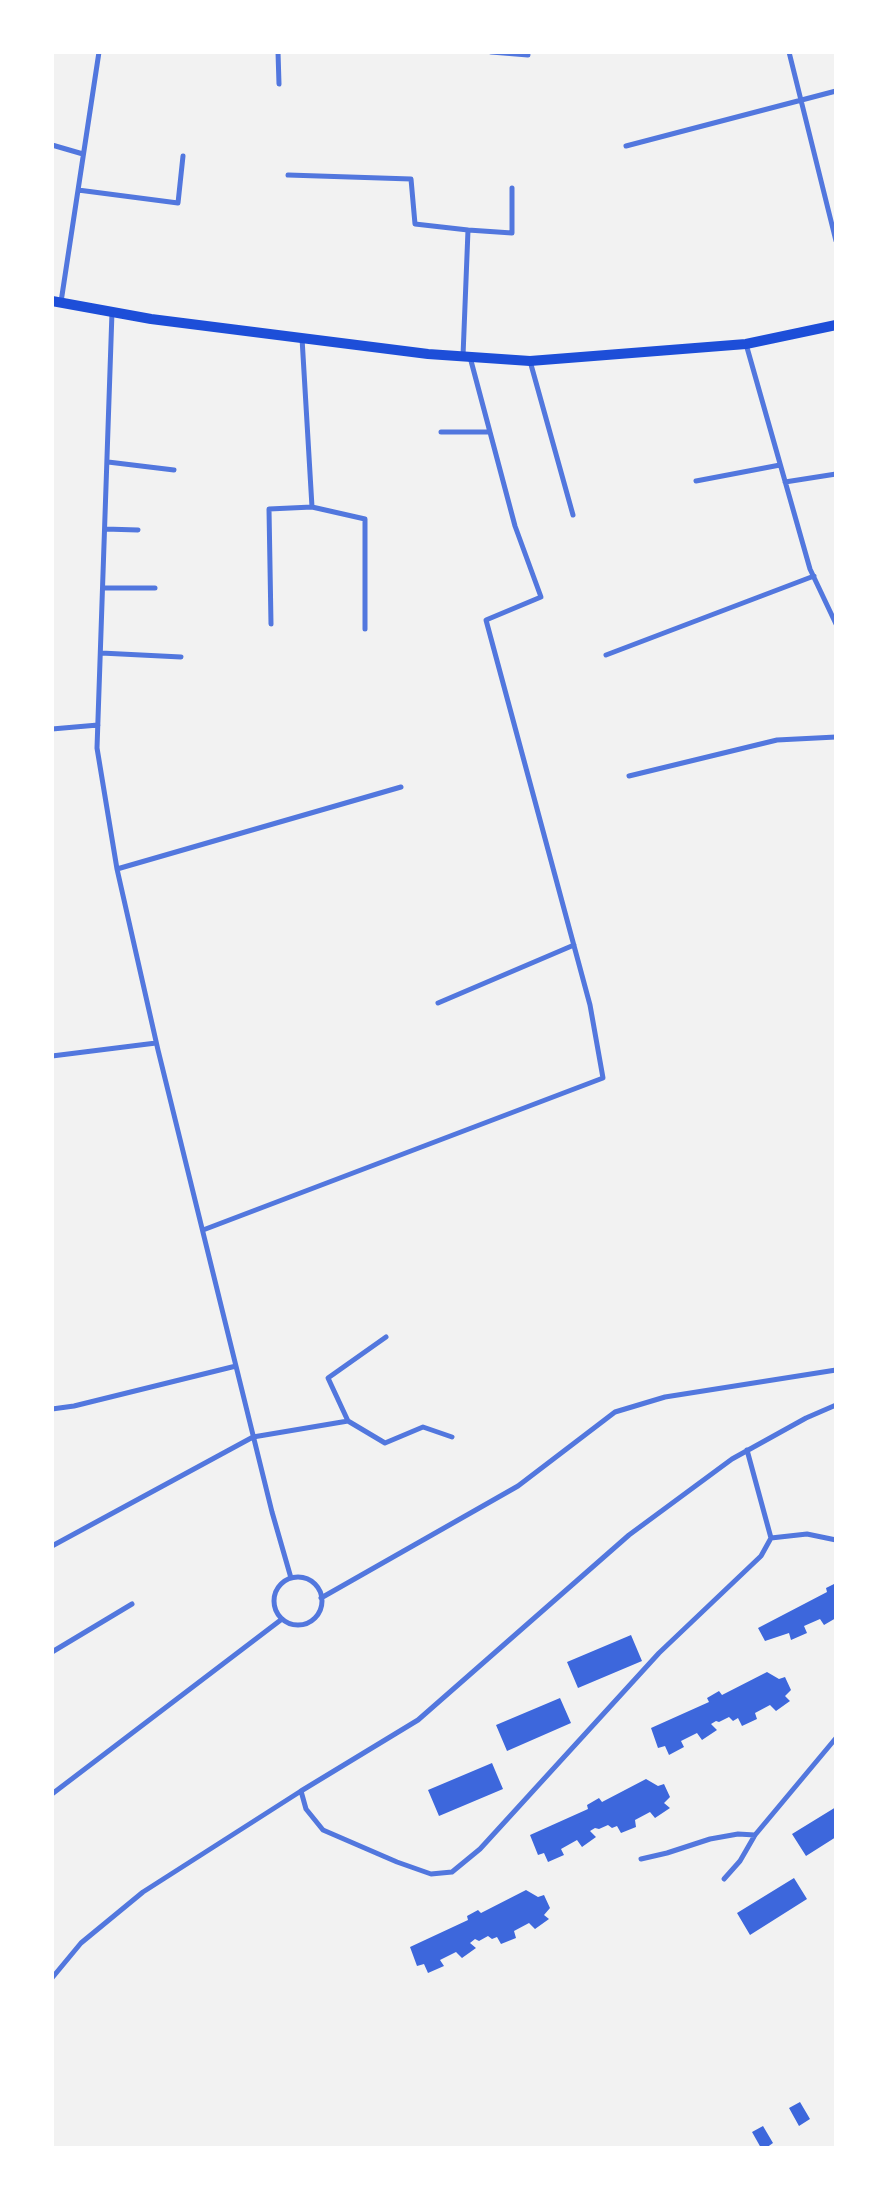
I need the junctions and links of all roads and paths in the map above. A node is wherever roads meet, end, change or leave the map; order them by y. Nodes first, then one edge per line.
1 (99, 52) edge
2 (278, 52) edge
3 (491, 52) edge
4 (789, 52) edge
5 (528, 55) dead end
6 (279, 84) dead end
7 (836, 91) edge
8 (802, 100) junction
9 (52, 145) edge
10 (626, 146) dead end
11 (83, 154) junction
12 (183, 156) dead end
13 (288, 175) dead end
14 (512, 188) dead end
15 (78, 190) junction
16 (468, 230) junction
17 (836, 241) edge
18 (57, 302) edge
19 (112, 312) junction
20 (836, 325) edge
21 (302, 338) junction
22 (746, 344) junction
23 (467, 356) junction
24 (530, 361) junction
25 (441, 432) dead end
26 (490, 432) junction
27 (108, 462) junction
28 (780, 465) junction
29 (174, 470) dead end
30 (836, 474) edge
31 (696, 481) dead end
32 (786, 482) junction
33 (312, 507) junction
34 (572, 515) dead end
35 (106, 529) junction
36 (138, 530) dead end
37 (814, 576) junction
38 (103, 588) junction
39 (155, 588) dead end
40 (271, 624) dead end
41 (836, 624) edge
42 (365, 629) dead end
43 (100, 652) junction
44 (606, 656) dead end
45 (181, 657) dead end
46 (98, 726) junction
47 (52, 729) edge
48 (836, 737) edge
49 (629, 776) dead end
50 (401, 787) dead end
51 (117, 870) junction
52 (574, 946) junction
53 (438, 1003) dead end
54 (156, 1043) junction
55 (52, 1056) edge
56 (203, 1230) junction
57 (386, 1337) dead end
58 (236, 1366) junction
59 (836, 1370) edge
60 (836, 1405) edge
61 (52, 1409) edge
62 (348, 1421) junction
63 (253, 1437) junction
64 (452, 1437) dead end
65 (747, 1450) junction
66 (771, 1538) junction
67 (836, 1540) edge
68 (52, 1546) edge
69 (291, 1578) junction
70 (321, 1598) junction
71 (132, 1604) dead end
72 (282, 1619) junction
73 (52, 1652) edge
74 (836, 1738) edge
75 (301, 1791) junction
76 (52, 1794) edge
77 (755, 1835) junction
78 (641, 1858) dead end
79 (724, 1879) dead end
80 (52, 1978) edge

1 - 11 street
2 - 6 street
3 - 5 street
4 - 8 street
7 - 8 street
8 - 10 street
8 - 17 street
9 - 11 street
11 - 15 street
12 - 15 street
13 - 16 street
14 - 16 street
15 - 18 street
16 - 23 street
18 - 19 main road
19 - 21 main road
19 - 27 street
20 - 22 main road
21 - 23 main road
21 - 33 street
22 - 24 main road
22 - 28 street
23 - 24 main road
23 - 26 street
24 - 34 street
25 - 26 street
26 - 52 street
27 - 29 street
27 - 35 street
28 - 31 street
28 - 32 street
30 - 32 street
32 - 37 street
33 - 40 street
33 - 42 street
35 - 36 street
35 - 38 street
37 - 41 street
37 - 44 street
38 - 39 street
38 - 43 street
43 - 45 street
43 - 46 street
46 - 47 street
46 - 51 street
48 - 49 street
50 - 51 street
51 - 54 street
52 - 53 street
52 - 56 street
54 - 55 street
54 - 56 street
56 - 58 street
57 - 62 street
58 - 61 street
58 - 63 street
59 - 70 street
60 - 65 street
62 - 63 street
62 - 64 street
63 - 68 street
63 - 69 street
65 - 66 street
65 - 75 street
66 - 67 street
66 - 75 street
69 - 70 street
69 - 72 street
70 - 72 street
71 - 73 street
72 - 76 street
74 - 77 street
75 - 80 street
77 - 78 street
77 - 79 street

